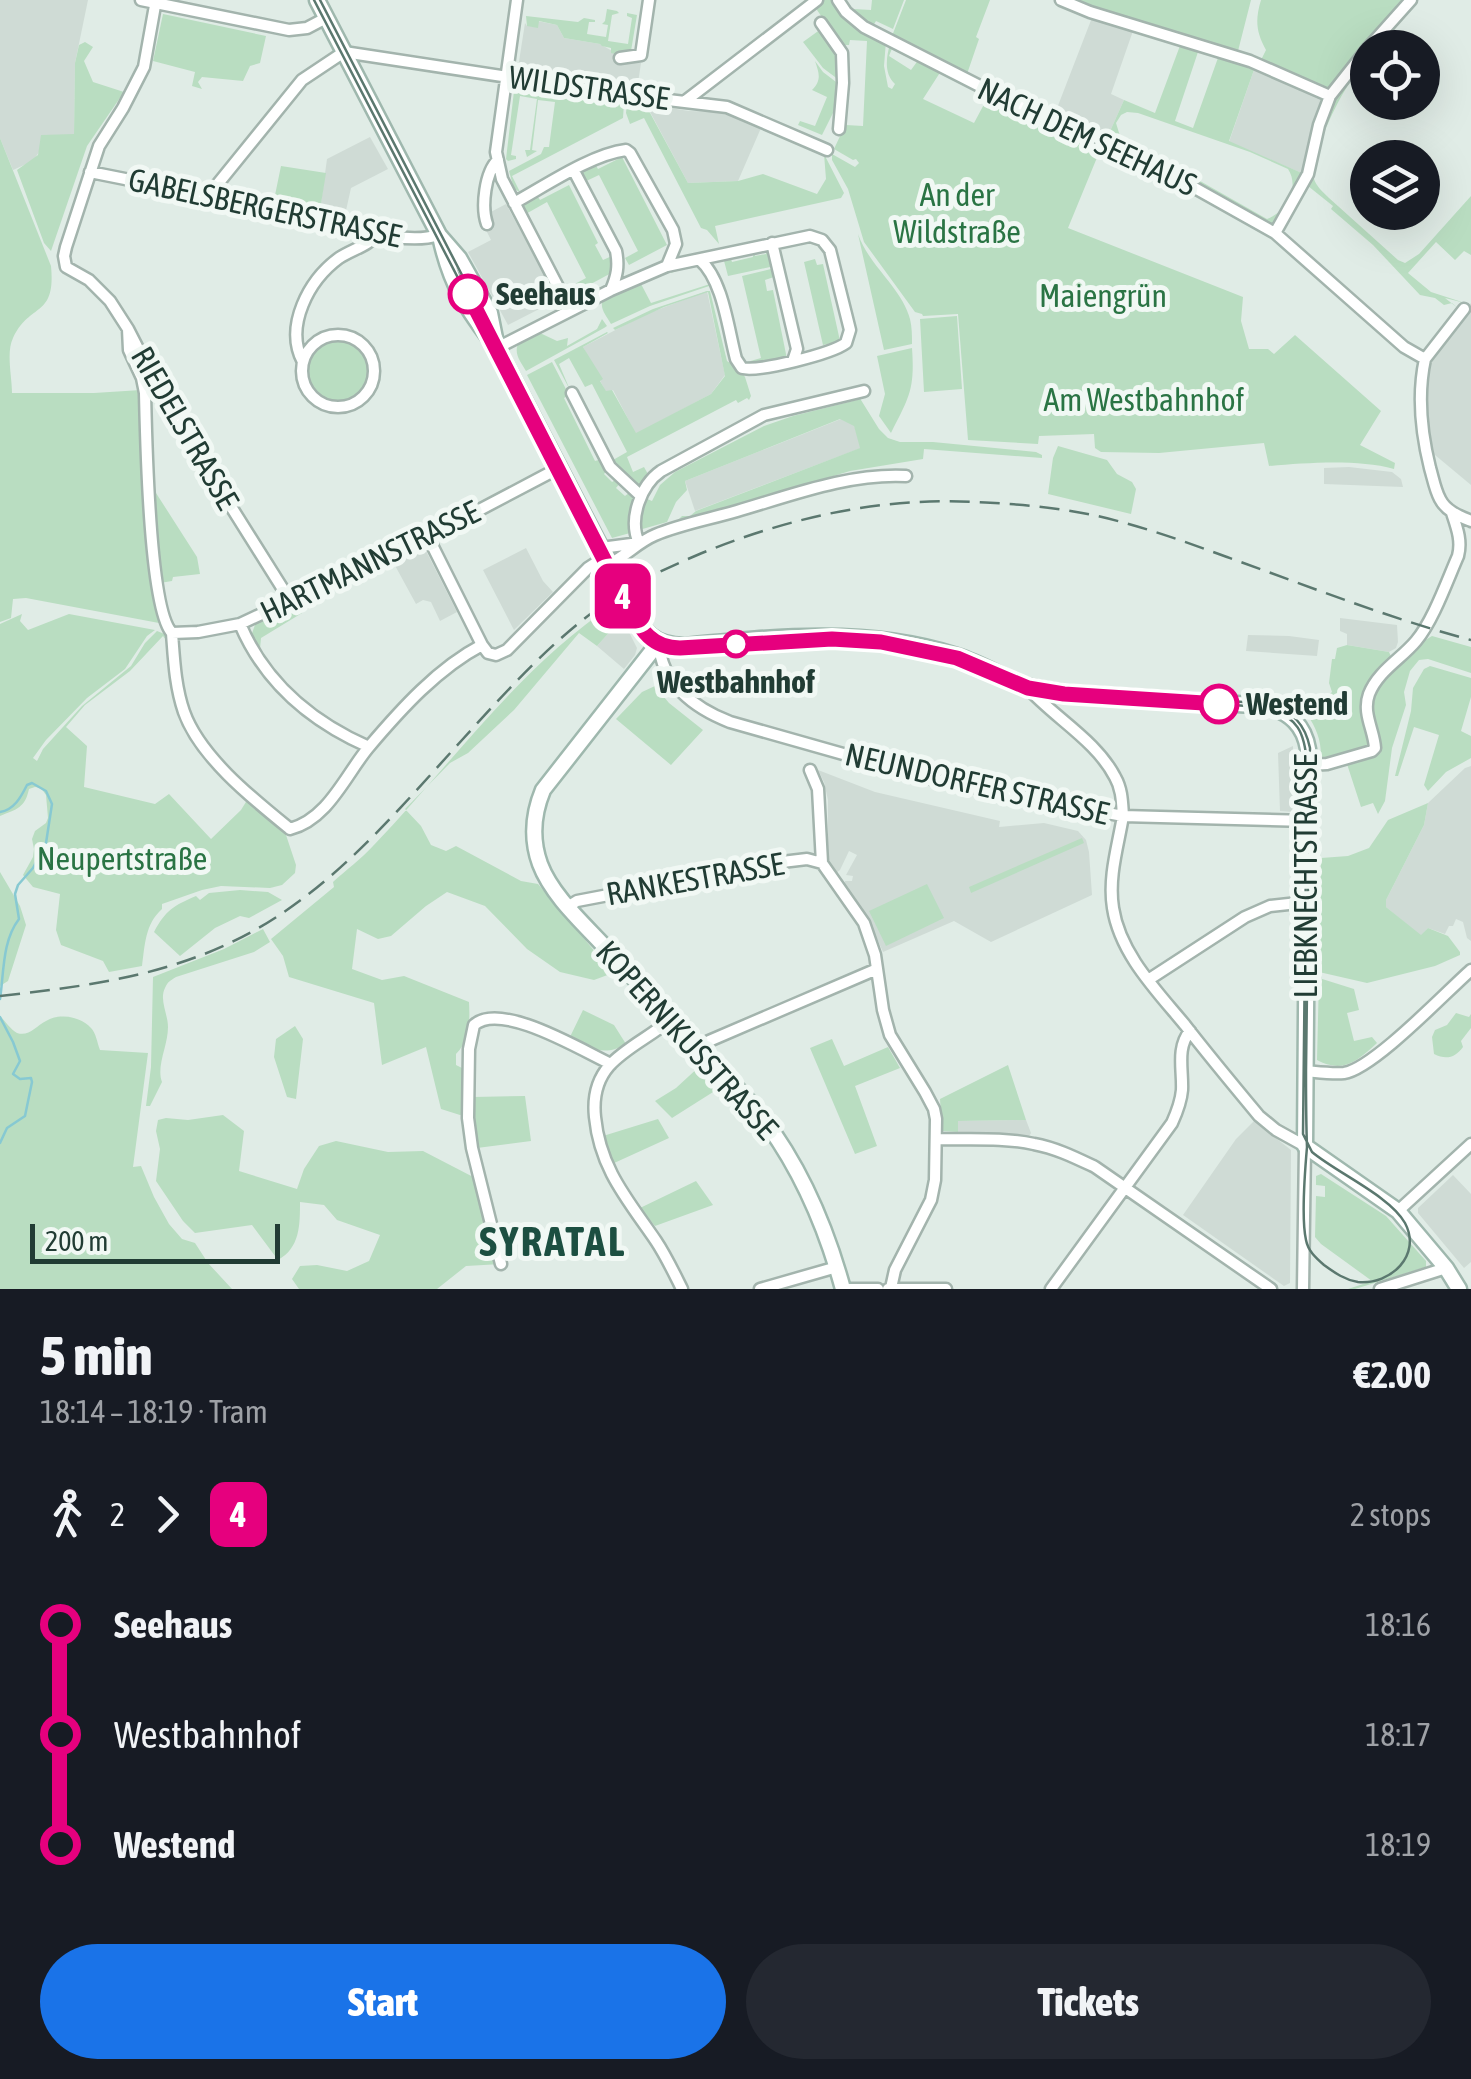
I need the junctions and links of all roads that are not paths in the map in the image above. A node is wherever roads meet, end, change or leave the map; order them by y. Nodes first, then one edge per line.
1 (140, 0) edge
2 (317, 0) edge
3 (517, 0) edge
4 (648, 0) edge
5 (817, 0) edge
6 (838, 0) edge
7 (1061, 0) edge
8 (1411, 0) edge
9 (156, 2) edge
10 (326, 18) junction
11 (821, 23) dead end
12 (1384, 30) edge
13 (344, 52) junction
14 (620, 58) dead end
15 (1350, 71) edge
16 (506, 77) junction
17 (1330, 96) junction
18 (684, 102) junction
19 (839, 130) dead end
20 (828, 150) dead end
21 (498, 160) junction
22 (574, 171) junction
23 (90, 172) junction
24 (502, 179) junction
25 (488, 187) junction
26 (208, 196) junction
27 (514, 203) junction
28 (488, 224) dead end
29 (379, 233) junction
30 (1275, 233) junction
31 (440, 236) junction
32 (772, 243) junction
33 (700, 260) junction
34 (667, 266) junction
35 (611, 290) junction
36 (1464, 308) dead end
37 (570, 310) junction
38 (128, 329) junction
39 (497, 348) junction
40 (1425, 359) junction
41 (794, 360) junction
42 (303, 362) junction
43 (864, 390) dead end
44 (572, 394) dead end
45 (560, 468) junction
46 (906, 476) dead end
47 (641, 496) junction
48 (1452, 513) junction
49 (1471, 521) edge
50 (428, 537) junction
51 (639, 543) junction
52 (607, 560) junction
53 (291, 602) junction
54 (240, 624) junction
55 (172, 633) junction
56 (658, 642) junction
57 (482, 645) junction
58 (1026, 686) junction
59 (369, 747) junction
60 (1308, 765) junction
61 (810, 770) dead end
62 (1123, 816) junction
63 (1308, 821) junction
64 (822, 863) junction
65 (1307, 902) junction
66 (569, 906) junction
67 (877, 968) junction
68 (1471, 970) edge
69 (1148, 980) junction
70 (672, 1020) junction
71 (1190, 1031) junction
72 (699, 1048) junction
73 (610, 1064) junction
74 (1305, 1071) junction
75 (936, 1139) junction
76 (1471, 1144) edge
77 (1305, 1146) junction
78 (1125, 1188) junction
79 (1398, 1211) junction
80 (501, 1264) dead end
81 (837, 1266) junction
82 (1446, 1268) junction
83 (682, 1289) edge
84 (760, 1289) edge
85 (846, 1289) edge
86 (878, 1289) edge
87 (889, 1289) edge
88 (946, 1289) edge
89 (1051, 1289) edge
90 (1271, 1289) edge
91 (1303, 1289) edge
92 (1380, 1289) edge
93 (1459, 1289) edge

1 - 9 street
2 - 10 street, NEUNDORFER STRASSE
3 - 16 street
4 - 14 street
5 - 18 street
6 - 30 street, NACH DEM SEEHAUS
7 - 17 street
8 - 12 street
9 - 10 street
9 - 23 street
10 - 13 street, NEUNDORFER STRASSE
11 - 19 street
13 - 16 street, WILDSTRASSE
13 - 26 street
13 - 31 street, NEUNDORFER STRASSE
15 - 17 street
16 - 18 street, WILDSTRASSE
16 - 21 street
17 - 30 street
18 - 20 street, WILDSTRASSE
21 - 24 street
21 - 25 street
22 - 27 street
22 - 34 street
22 - 35 street
23 - 26 street, GABELSBERGERSTRASSE
23 - 38 street, RIEDELSTRASSE
24 - 25 street
24 - 27 street
25 - 28 street
26 - 29 street, GABELSBERGERSTRASSE
27 - 37 street
29 - 31 street, GABELSBERGERSTRASSE
29 - 42 street
30 - 40 street, NACH DEM SEEHAUS
31 - 39 street, NEUNDORFER STRASSE
32 - 33 street
32 - 41 street
32 - 41 street
33 - 34 street
33 - 41 street
34 - 35 street
35 - 37 street
36 - 40 street
37 - 39 street
38 - 53 street, RIEDELSTRASSE
38 - 55 street
39 - 45 street, NEUNDORFER STRASSE
40 - 48 street
42 - 42 street
43 - 47 street
44 - 47 street
45 - 50 street, HARTMANNSTRASSE
45 - 52 street, NEUNDORFER STRASSE
46 - 51 street
47 - 51 street
48 - 49 street
48 - 60 street
50 - 53 street, HARTMANNSTRASSE
50 - 57 street
51 - 52 street
51 - 52 street
52 - 56 street, NEUNDORFER STRASSE, bridge
52 - 57 street
53 - 54 street, HARTMANNSTRASSE
54 - 55 street, HARTMANNSTRASSE
54 - 59 street
55 - 59 street
56 - 58 street, LIEBKNECHTSTRASSE
56 - 62 street, NEUNDORFER STRASSE
56 - 66 street, KOPERNIKUSSTRASSE
57 - 59 street
58 - 60 street, LIEBKNECHTSTRASSE
58 - 62 street
60 - 63 street, LIEBKNECHTSTRASSE
61 - 64 street
62 - 63 street
62 - 69 street, NEUNDORFER STRASSE
63 - 65 street, LIEBKNECHTSTRASSE
64 - 66 street, RANKESTRASSE
64 - 67 street
65 - 69 street
65 - 74 street, LIEBKNECHTSTRASSE
66 - 70 street, KOPERNIKUSSTRASSE
67 - 72 street
67 - 75 street
68 - 74 street
69 - 71 street, NEUNDORFER STRASSE
70 - 72 street, KOPERNIKUSSTRASSE
70 - 73 street
71 - 77 street, NEUNDORFER STRASSE
71 - 78 street
72 - 81 street, KOPERNIKUSSTRASSE
73 - 80 street
73 - 83 street
74 - 77 street, LIEBKNECHTSTRASSE
75 - 78 street
75 - 87 street
76 - 79 street
77 - 79 street, NEUNDORFER STRASSE
77 - 91 street
78 - 89 street
78 - 90 street
79 - 82 street, NEUNDORFER STRASSE
81 - 84 street
81 - 85 street, KOPERNIKUSSTRASSE
82 - 92 street
82 - 93 street, NEUNDORFER STRASSE
85 - 86 street
87 - 88 street

